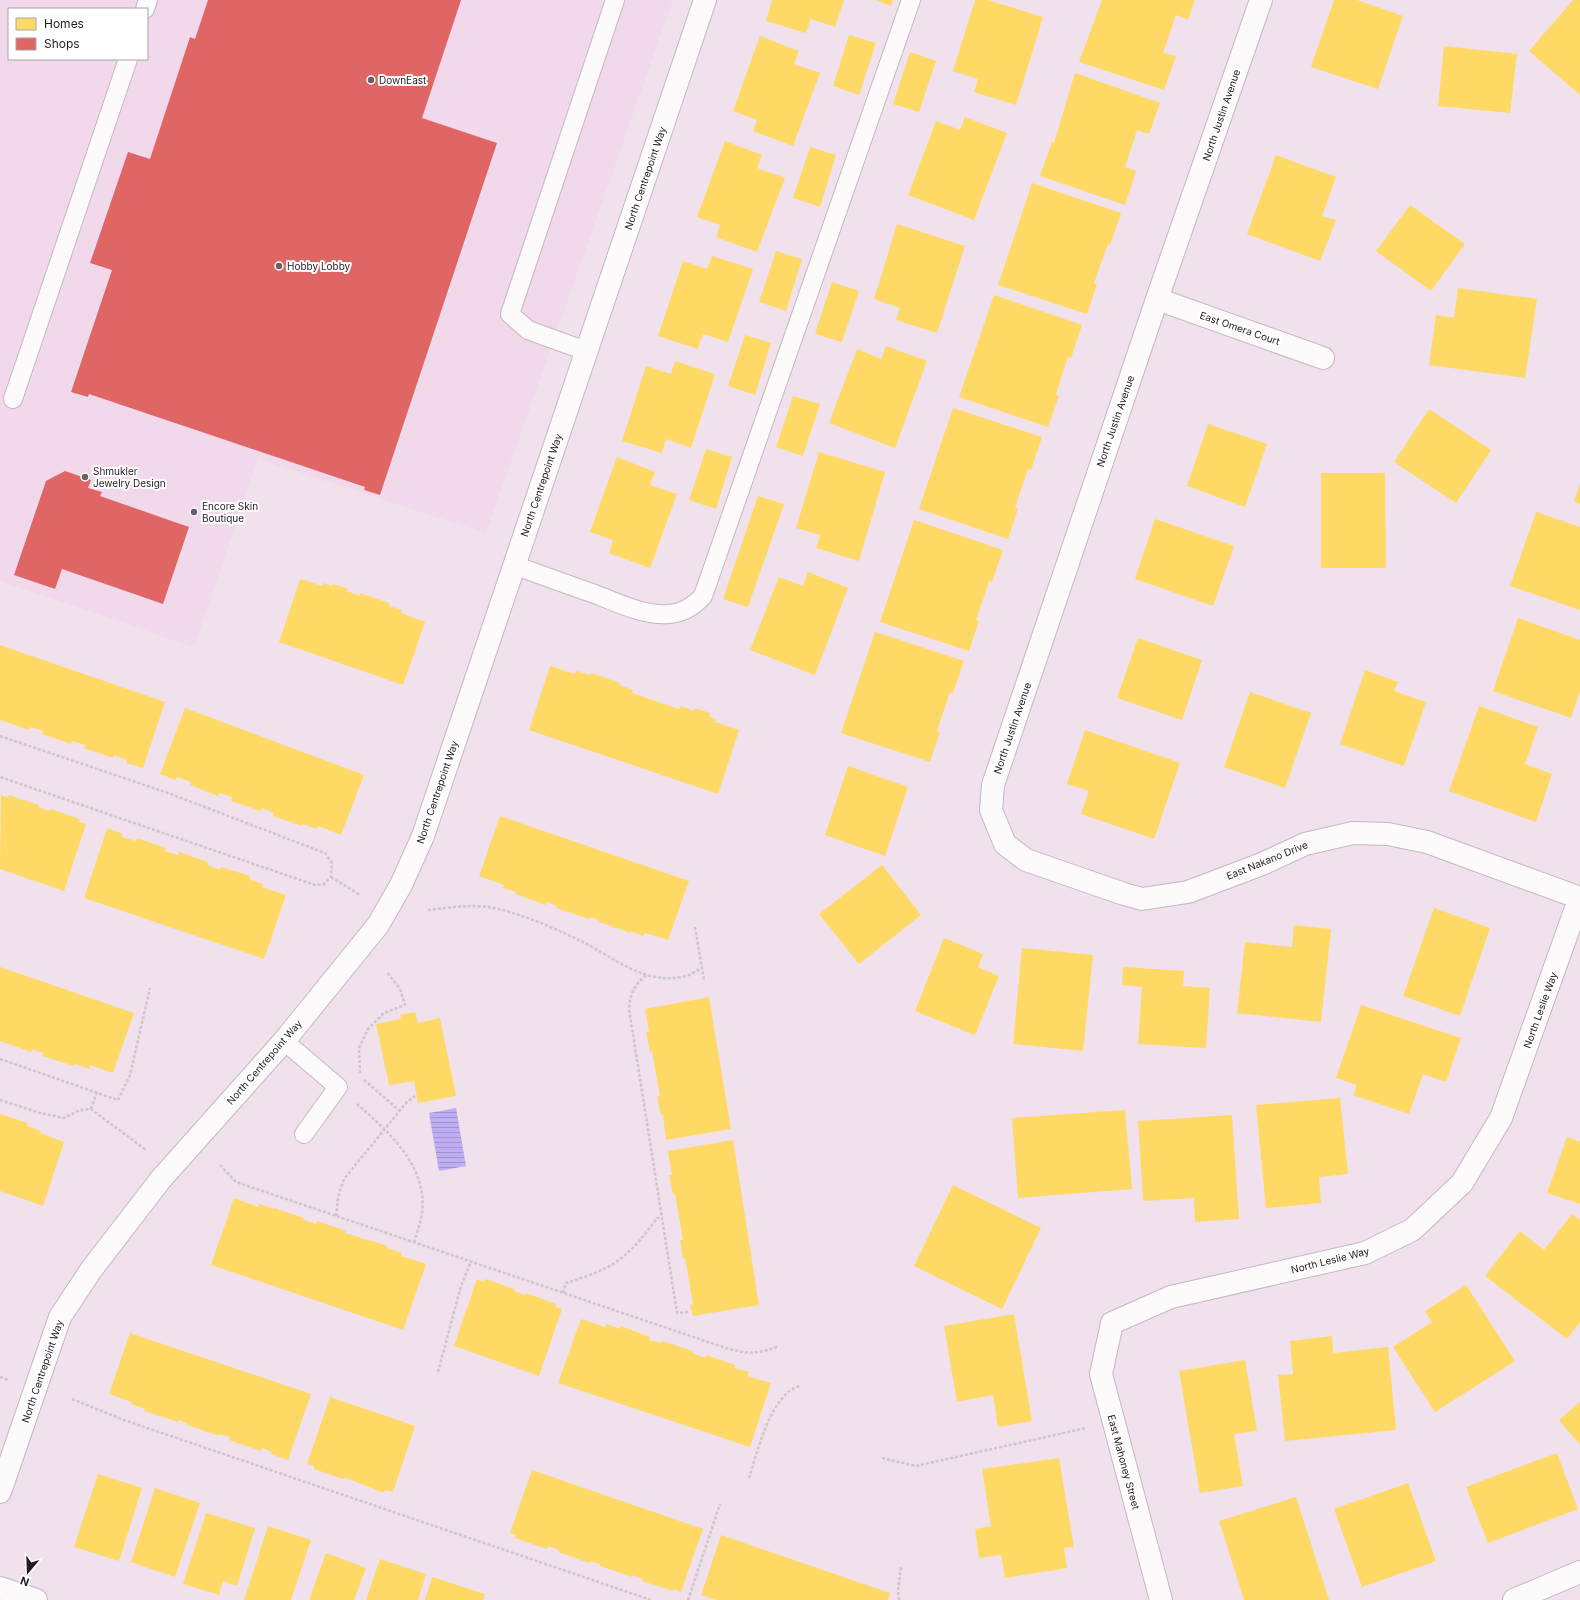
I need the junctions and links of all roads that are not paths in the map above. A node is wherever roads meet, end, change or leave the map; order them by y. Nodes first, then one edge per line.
1 (615, 0) edge
2 (705, 0) edge
3 (911, 0) edge
4 (1262, 0) edge
5 (128, 60) edge
6 (1156, 299) junction
7 (586, 351) junction
8 (1323, 358) dead end
9 (13, 399) dead end
10 (514, 565) junction
11 (1005, 844) joint
12 (1580, 898) edge
13 (284, 1041) junction
14 (304, 1134) dead end
15 (1112, 1323) joint
16 (0, 1492) edge
17 (1580, 1572) edge
18 (0, 1588) edge
19 (36, 1600) edge
20 (1162, 1600) edge
21 (1514, 1600) edge

1 - 7 lane
2 - 7 street, North Centrepoint Way
3 - 10 lane
4 - 6 street, North Justin Avenue
5 - 9 lane
6 - 8 street, East Omera Court
6 - 11 street, North Justin Avenue
7 - 10 street, North Centrepoint Way
10 - 13 street, North Centrepoint Way
11 - 12 street, East Nakano Drive
12 - 15 street, North Leslie Way
13 - 14 lane
13 - 16 street, North Centrepoint Way
15 - 20 street, East Mahoney Street
17 - 21 street
18 - 19 street

